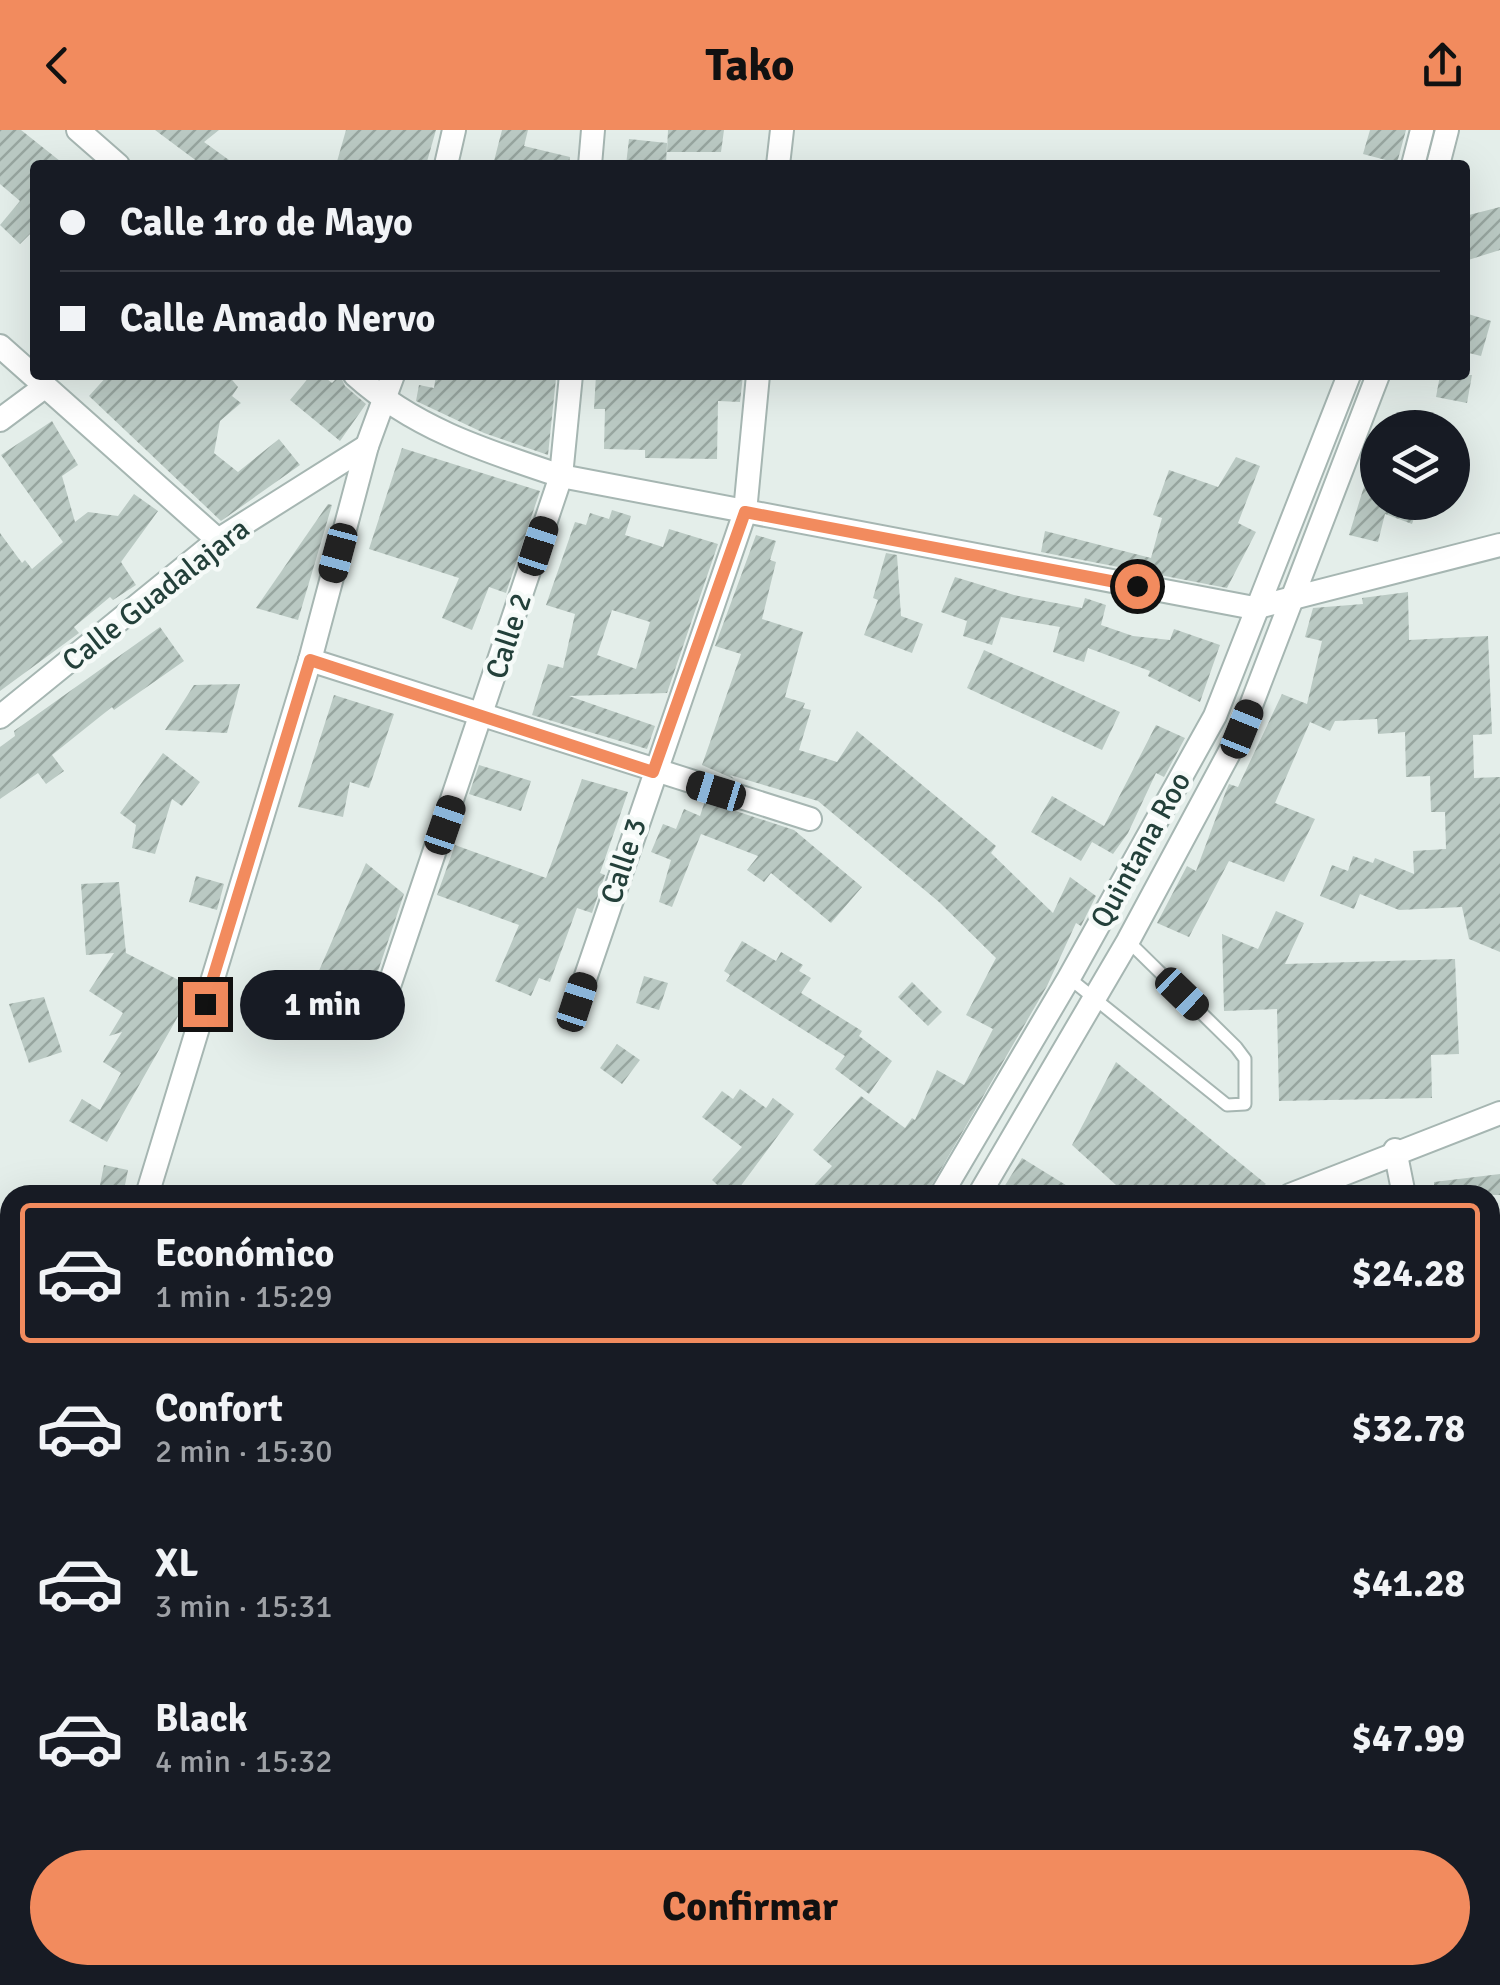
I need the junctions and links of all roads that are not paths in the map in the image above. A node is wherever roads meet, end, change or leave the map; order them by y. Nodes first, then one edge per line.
1 (78, 130) edge
2 (454, 130) edge
3 (593, 130) edge
4 (782, 130) edge
5 (1422, 130) edge
6 (1446, 130) edge
7 (112, 160) edge
8 (447, 160) edge
9 (590, 160) edge
10 (779, 160) edge
11 (1414, 160) edge
12 (1439, 160) edge
13 (0, 346) edge
14 (30, 376) edge
15 (34, 380) edge
16 (361, 380) edge
17 (392, 380) edge
18 (570, 380) edge
19 (758, 380) edge
20 (1346, 380) edge
21 (1376, 380) edge
22 (42, 388) junction
23 (386, 403) junction
24 (0, 420) edge
25 (367, 446) junction
26 (561, 476) junction
27 (745, 512) junction
28 (218, 540) junction
29 (1500, 545) edge
30 (1292, 600) junction
31 (1254, 608) junction
32 (310, 660) junction
33 (0, 717) edge
34 (482, 718) junction
35 (653, 772) junction
36 (810, 819) dead end
37 (1128, 941) junction
38 (1070, 978) junction
39 (1094, 997) junction
40 (577, 1002) dead end
41 (383, 1004) dead end
42 (1500, 1113) edge
43 (1395, 1150) junction
44 (149, 1185) edge
45 (947, 1185) edge
46 (985, 1185) edge
47 (1313, 1185) edge
48 (1402, 1185) edge

1 - 7 street
2 - 8 street
3 - 9 street
4 - 10 street
5 - 11 street
6 - 12 street
13 - 14 street
15 - 22 street
16 - 23 street
17 - 23 street
18 - 26 street, Calle 2
19 - 27 street, Calle 3
20 - 31 street, Quintana Roo
21 - 30 street, Quintana Roo
22 - 24 street
22 - 28 street
23 - 25 street
23 - 26 street
25 - 28 street, Calle Guadalajara
25 - 32 street
26 - 27 street
26 - 34 street, Calle 2
27 - 31 street
27 - 35 street, Calle 3
28 - 33 street, Calle Guadalajara
29 - 30 street
30 - 31 street
30 - 37 street, Quintana Roo
31 - 38 street, Quintana Roo
32 - 34 street
32 - 44 street
34 - 35 street
34 - 41 street, Calle 2
35 - 36 street
35 - 40 street, Calle 3
37 - 39 street, Quintana Roo
37 - 39 lane
38 - 39 lane
38 - 45 street, Quintana Roo
39 - 46 street, Quintana Roo
42 - 43 street
43 - 47 street
43 - 48 street

